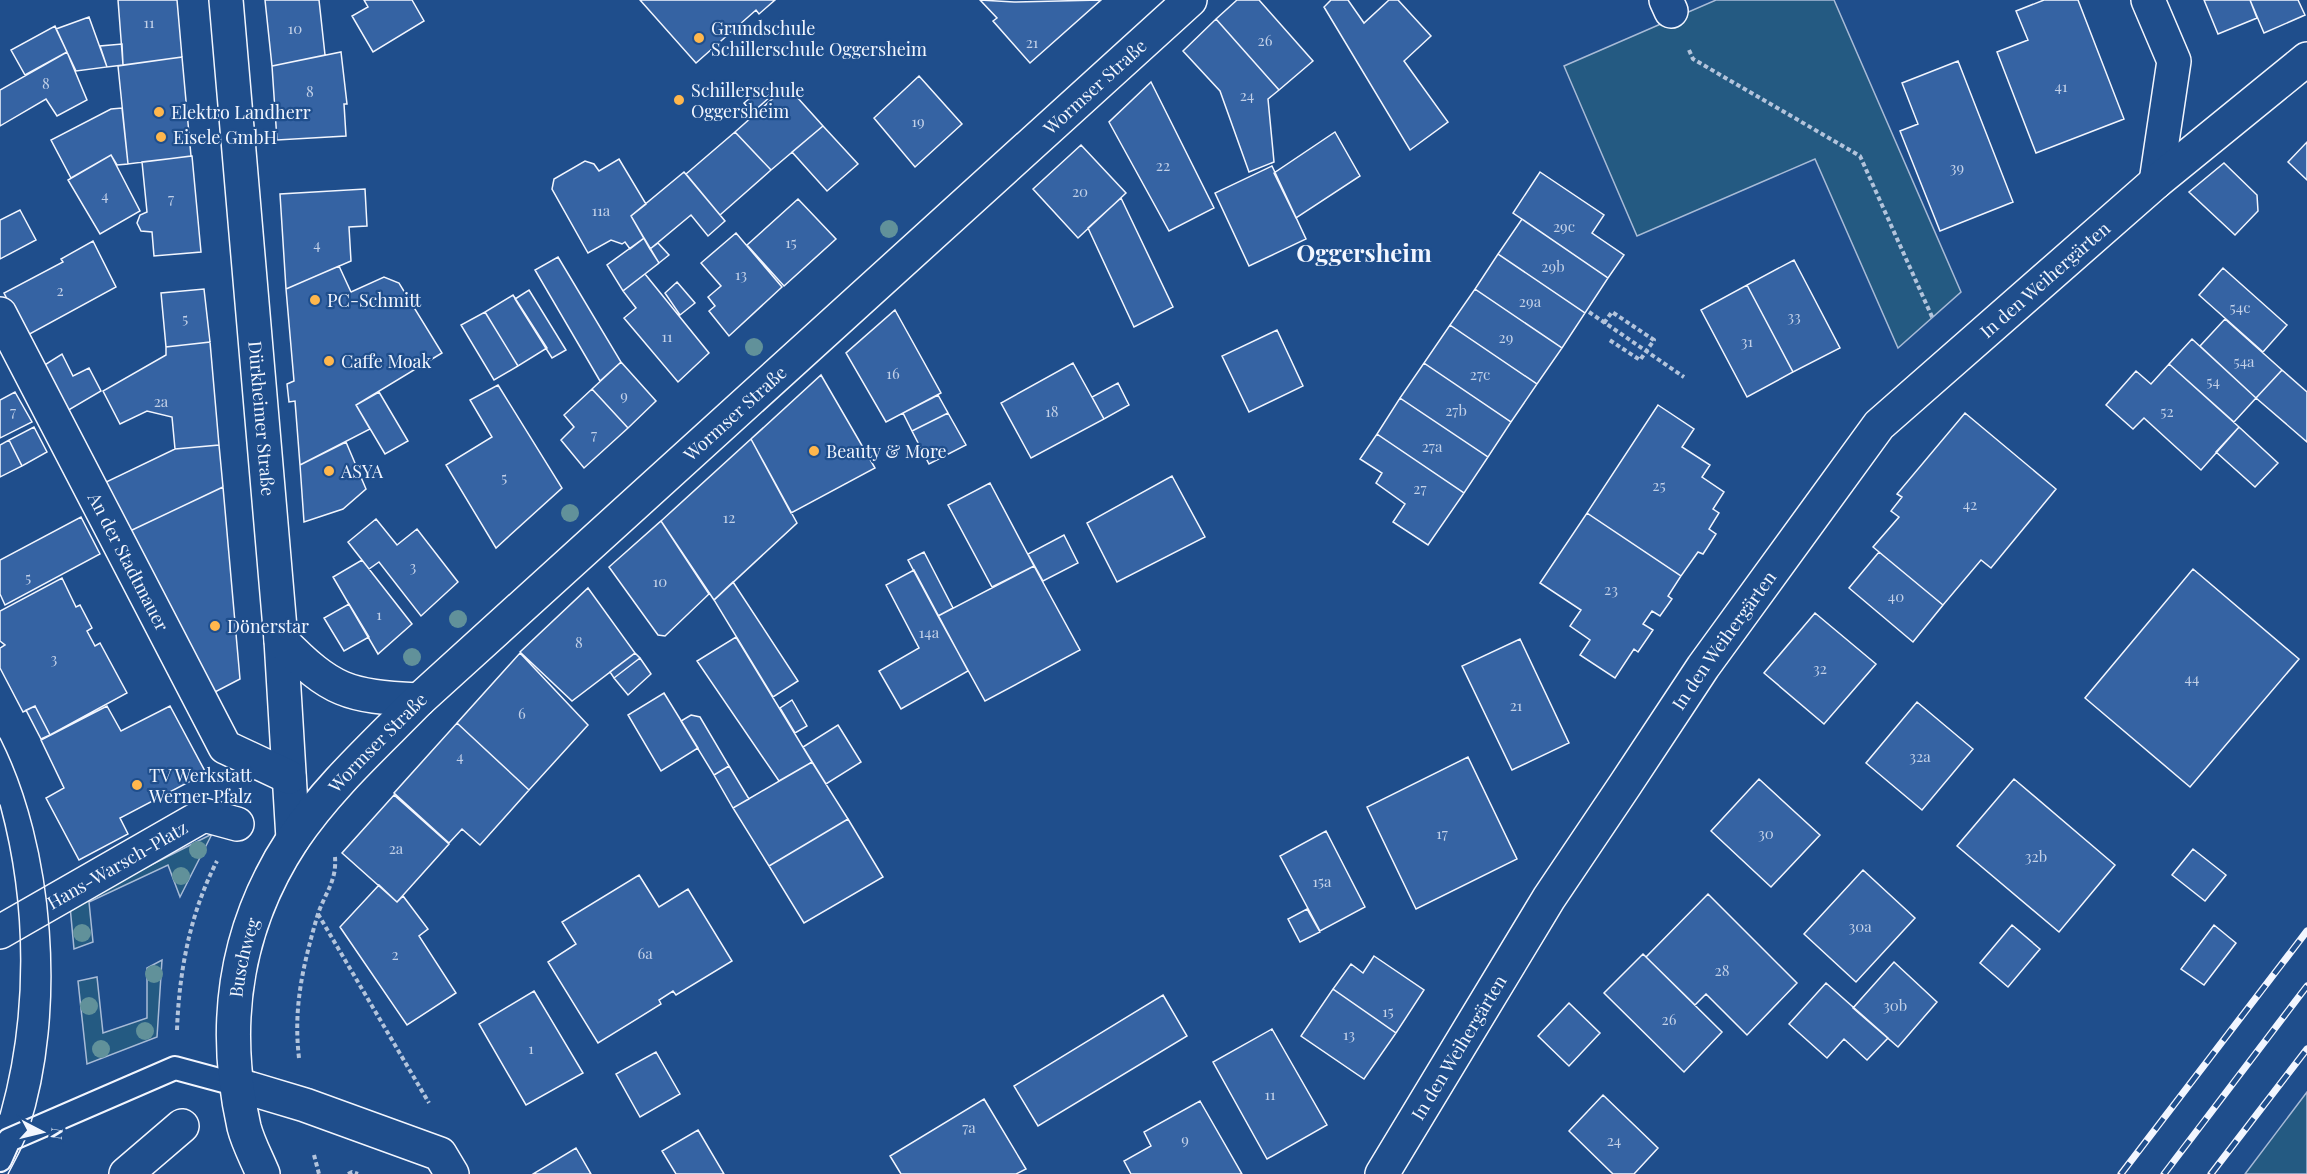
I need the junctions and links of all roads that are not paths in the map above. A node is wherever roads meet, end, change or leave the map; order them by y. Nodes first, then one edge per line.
1 (226, 0) edge
2 (1190, 0) edge
3 (2148, 0) edge
4 (2307, 59) edge
5 (2156, 182) junction
6 (0, 314) edge
7 (281, 640) junction
8 (419, 700) junction
9 (290, 777) junction
10 (237, 824) road end
11 (294, 839) junction
12 (0, 932) edge
13 (238, 1085) junction
14 (182, 1126) dead end
15 (0, 1160) edge
16 (446, 1164) edge
17 (126, 1174) edge
18 (263, 1174) edge
19 (1382, 1174) edge

1 - 7 street, Dürkheimer Straße
2 - 8 street, Wormser Straße
3 - 5 street
4 - 5 street, In den Weihergärten
5 - 19 street, In den Weihergärten
6 - 9 street, An der Stadtmauer
7 - 8 street
7 - 9 street, Dürkheimer Straße
8 - 11 street, Wormser Straße
9 - 11 street, Dürkheimer Straße
10 - 12 street, Hans-Warsch-Platz
11 - 13 street, Buschweg
13 - 15 lane
13 - 16 street
13 - 18 street, Buschweg
14 - 17 street

